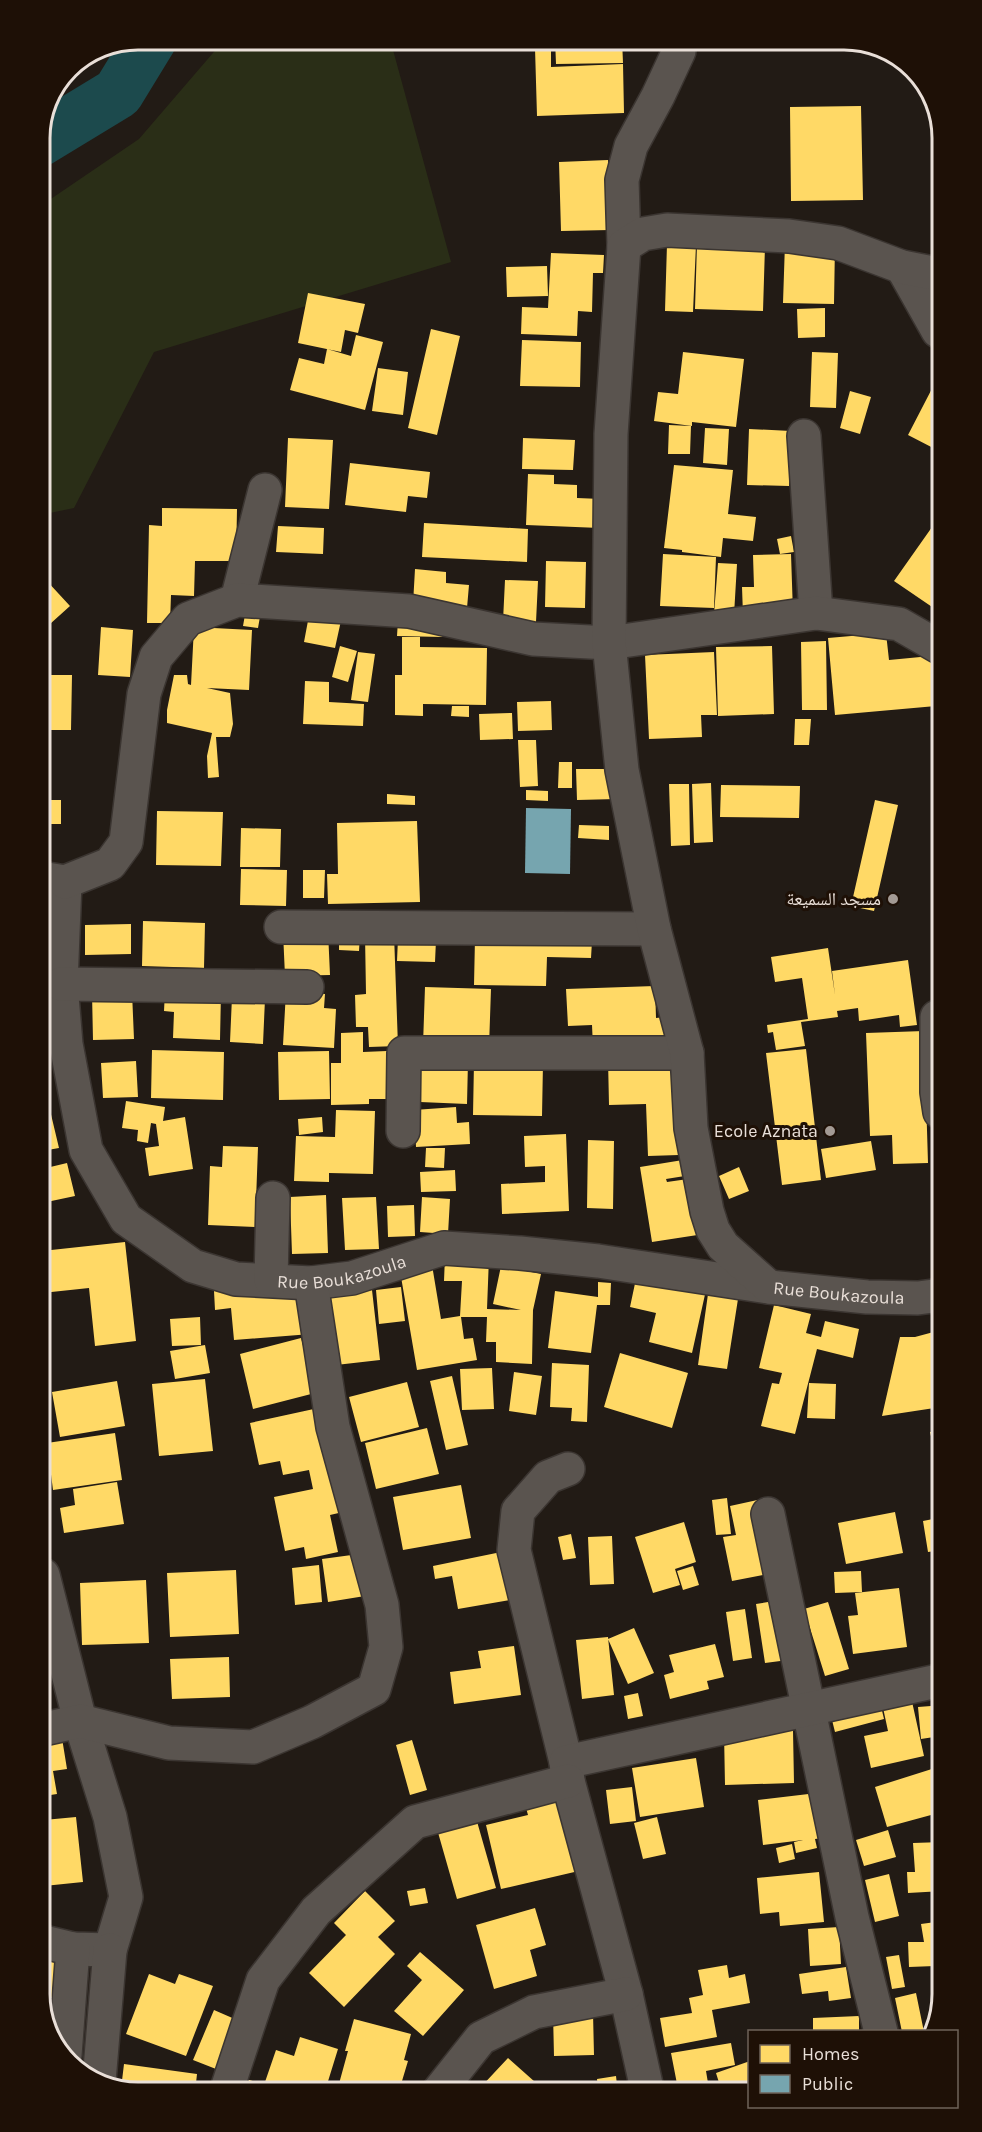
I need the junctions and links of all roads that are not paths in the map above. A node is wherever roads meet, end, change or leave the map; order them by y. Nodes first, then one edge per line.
1 (679, 51) dead end
2 (624, 246) junction
3 (902, 267) junction
4 (932, 273) edge
5 (932, 320) edge
6 (804, 436) dead end
7 (265, 490) dead end
8 (237, 600) junction
9 (816, 614) junction
10 (609, 642) junction
11 (932, 643) edge
12 (53, 880) edge
13 (281, 927) dead end
14 (654, 929) junction
15 (61, 984) junction
16 (307, 987) dead end
17 (687, 1053) junction
18 (403, 1131) dead end
19 (273, 1198) dead end
20 (271, 1280) junction
21 (311, 1283) junction
22 (769, 1287) junction
23 (932, 1296) edge
24 (568, 1469) dead end
25 (768, 1514) dead end
26 (50, 1603) edge
27 (932, 1682) edge
28 (809, 1709) junction
29 (80, 1721) junction
30 (50, 1728) edge
31 (567, 1772) junction
32 (59, 1945) edge
33 (110, 1950) junction
34 (626, 1994) junction
35 (881, 2030) edge
36 (64, 2043) edge
37 (100, 2073) edge
38 (229, 2082) edge
39 (446, 2082) edge
40 (645, 2082) edge

1 - 2 street
2 - 3 street
2 - 10 street
3 - 4 street
3 - 5 street
6 - 9 street
7 - 8 street
8 - 10 street
8 - 12 street
9 - 10 street
9 - 11 street
10 - 14 street
12 - 15 street, Rue Boukazoula
13 - 14 street
14 - 17 street
15 - 16 street
15 - 20 street, Rue Boukazoula
17 - 18 street
17 - 22 street
19 - 20 street
20 - 21 street, Rue Boukazoula
21 - 22 street, Rue Boukazoula
21 - 29 street
22 - 23 street, Rue Boukazoula
24 - 31 street
25 - 28 street
26 - 29 street
27 - 28 street
28 - 31 street
28 - 35 street
29 - 30 street
29 - 33 street
31 - 34 street
31 - 38 street
32 - 33 street
32 - 36 street
33 - 37 street
34 - 39 street
34 - 40 street

